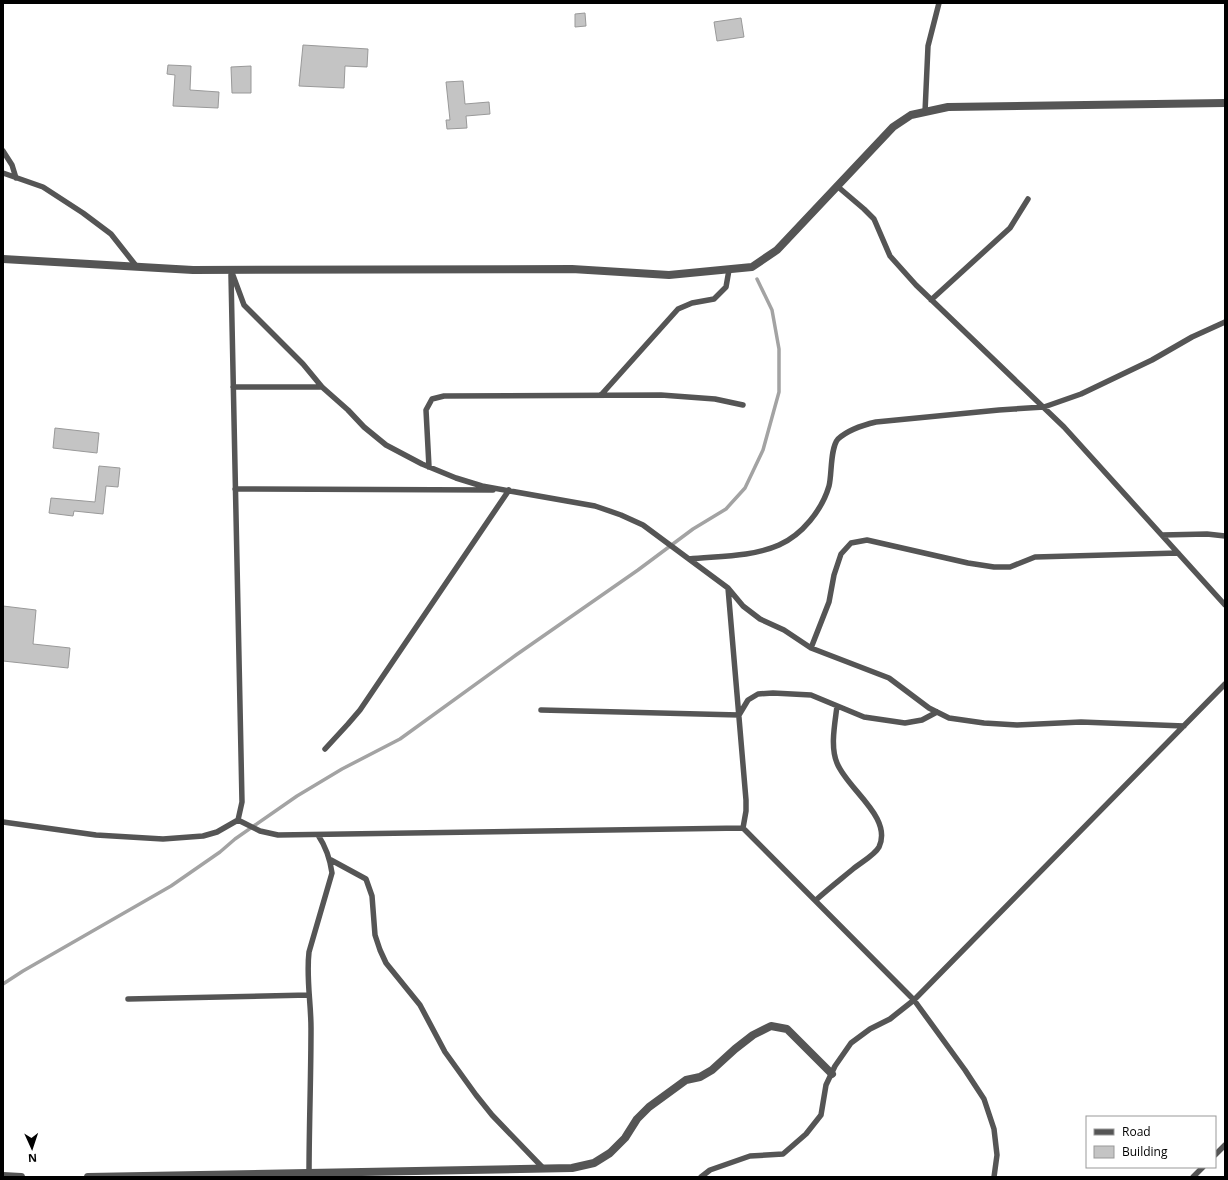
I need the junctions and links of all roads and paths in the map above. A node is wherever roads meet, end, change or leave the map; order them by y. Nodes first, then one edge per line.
1 (939, 3) edge
2 (1225, 102) edge
3 (925, 112) junction
4 (3, 151) edge
5 (3, 173) edge
6 (16, 178) junction
7 (837, 186) junction
8 (1028, 199) dead end
9 (3, 259) edge
10 (137, 267) junction
11 (231, 270) junction
12 (729, 270) junction
13 (931, 300) junction
14 (1225, 322) edge
15 (322, 387) junction
16 (234, 388) junction
17 (601, 395) junction
18 (743, 405) dead end
19 (1044, 407) junction
20 (429, 467) junction
21 (235, 489) junction
22 (509, 490) junction
23 (1162, 535) junction
24 (1225, 536) edge
25 (1178, 553) junction
26 (689, 559) junction
27 (728, 588) junction
28 (1225, 605) edge
29 (811, 648) junction
30 (1225, 684) edge
31 (838, 706) junction
32 (541, 710) dead end
33 (937, 712) junction
34 (739, 715) junction
35 (1184, 726) junction
36 (325, 749) dead end
37 (238, 820) junction
38 (3, 822) edge
39 (743, 828) junction
40 (318, 834) junction
41 (331, 860) junction
42 (816, 900) junction
43 (309, 995) junction
44 (128, 999) dead end
45 (914, 1000) junction
46 (832, 1074) junction
47 (1225, 1145) edge
48 (1216, 1154) edge
49 (1202, 1168) edge
50 (544, 1169) junction
51 (309, 1175) edge
52 (3, 1176) edge
53 (21, 1177) edge
54 (88, 1177) edge
55 (701, 1177) edge
56 (994, 1177) edge
57 (1193, 1177) edge

1 - 3 lane
2 - 3 street
3 - 7 street
4 - 6 lane
5 - 6 lane
6 - 10 lane
7 - 12 street
7 - 13 lane
8 - 13 lane
9 - 10 street
10 - 11 street
11 - 12 street
11 - 15 lane
11 - 16 lane
12 - 17 lane
13 - 19 lane
14 - 19 lane
15 - 16 lane
15 - 20 lane
16 - 21 lane
17 - 18 lane
17 - 20 lane
19 - 23 lane
19 - 26 lane
20 - 22 lane
21 - 22 lane
21 - 37 lane
22 - 26 lane
22 - 36 lane
23 - 24 lane
23 - 25 lane
25 - 28 lane
25 - 29 lane
26 - 27 lane
27 - 29 lane
27 - 34 lane
29 - 33 lane
30 - 35 lane
31 - 33 lane
31 - 34 lane
31 - 42 lane
32 - 34 lane
33 - 35 lane
34 - 39 lane
35 - 45 lane
37 - 38 lane
37 - 40 lane
39 - 40 lane
39 - 42 lane
40 - 41 lane
41 - 43 lane
41 - 50 lane
42 - 45 lane
43 - 44 lane
43 - 51 lane
45 - 46 lane
45 - 56 lane
46 - 50 street
46 - 55 lane
47 - 48 lane
49 - 57 lane
50 - 51 street
51 - 54 street
52 - 53 street

